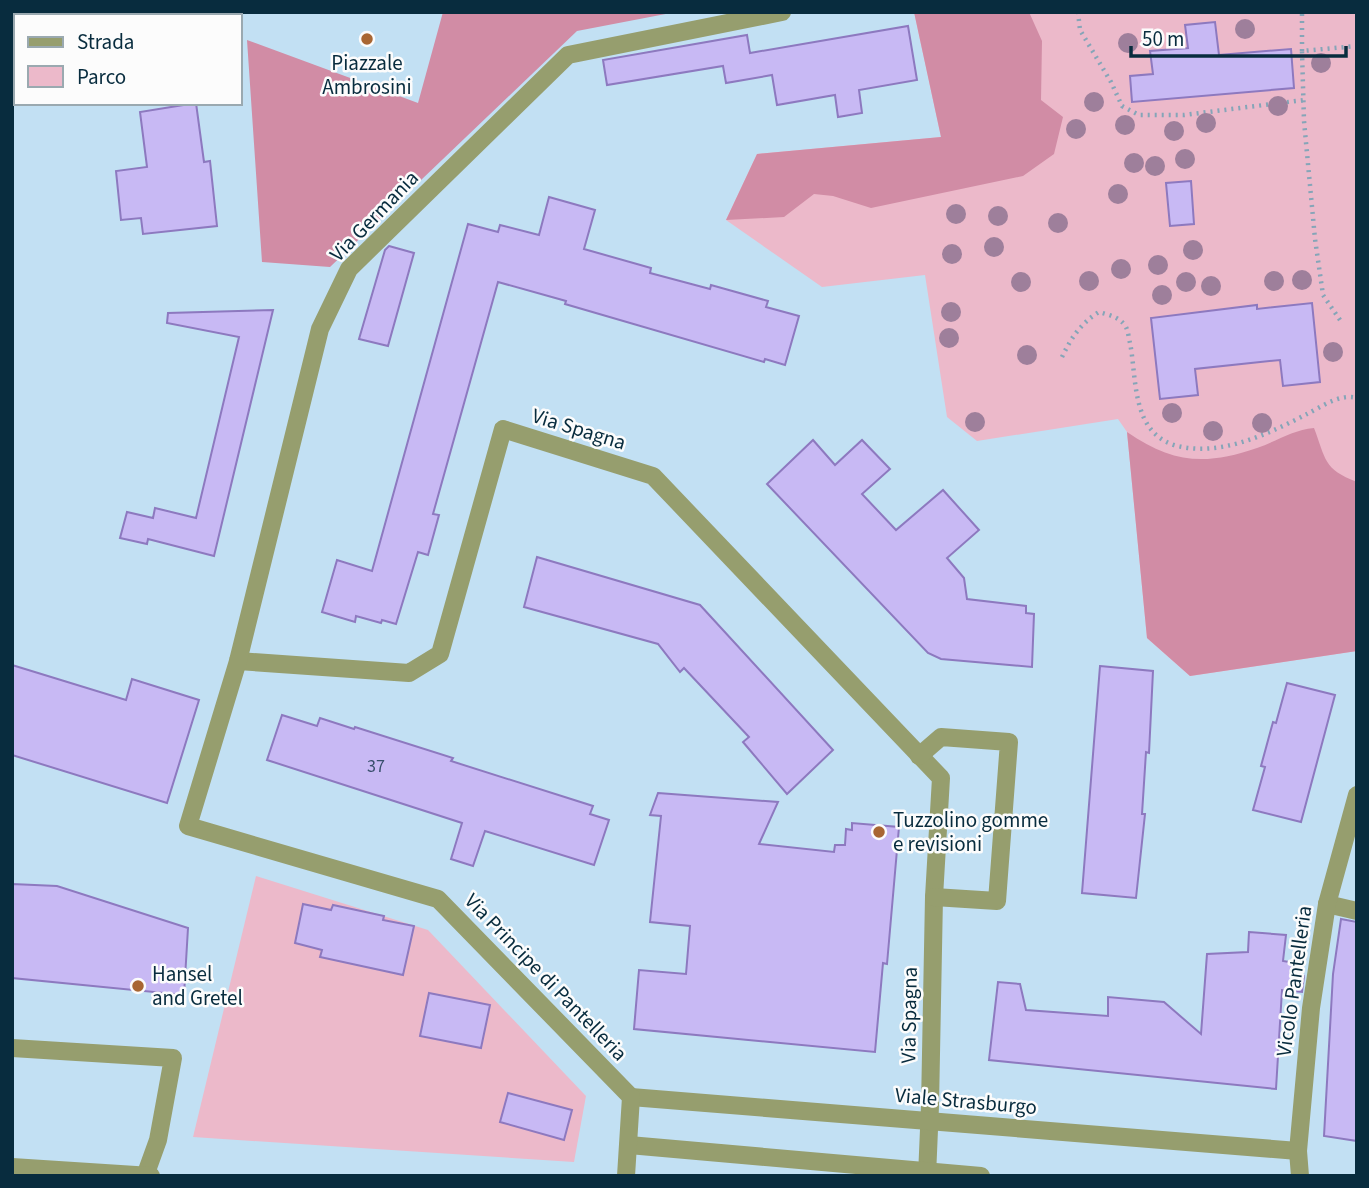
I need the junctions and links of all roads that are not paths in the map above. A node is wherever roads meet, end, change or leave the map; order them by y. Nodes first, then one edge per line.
1 (782, 12) edge
2 (238, 661) junction
3 (919, 756) junction
4 (1357, 795) edge
5 (188, 826) joint
6 (934, 897) junction
7 (1327, 904) junction
8 (1357, 911) edge
9 (12, 1048) edge
10 (631, 1097) junction
11 (930, 1120) junction
12 (629, 1145) junction
13 (1298, 1151) junction
14 (12, 1167) edge
15 (927, 1173) edge
16 (145, 1176) edge
17 (151, 1176) edge
18 (626, 1176) edge
19 (981, 1176) edge
20 (1300, 1176) edge

1 - 2 street, Via Germania
2 - 3 street, Via Spagna
2 - 5 street, Via Germania
3 - 6 street, Via Spagna
3 - 6 street
4 - 7 street, Vicolo Pantelleria
5 - 10 street, Via Principe di Pantelleria
6 - 11 street, Via Spagna
7 - 8 street
7 - 13 street, Vicolo Pantelleria
9 - 16 street
10 - 11 street, Viale Strasburgo
10 - 12 street
11 - 13 street, Viale Strasburgo
11 - 15 street, Via Spagna
12 - 15 street
12 - 18 street
13 - 20 street, Vicolo Pantelleria
14 - 16 street
15 - 19 street
16 - 17 street

